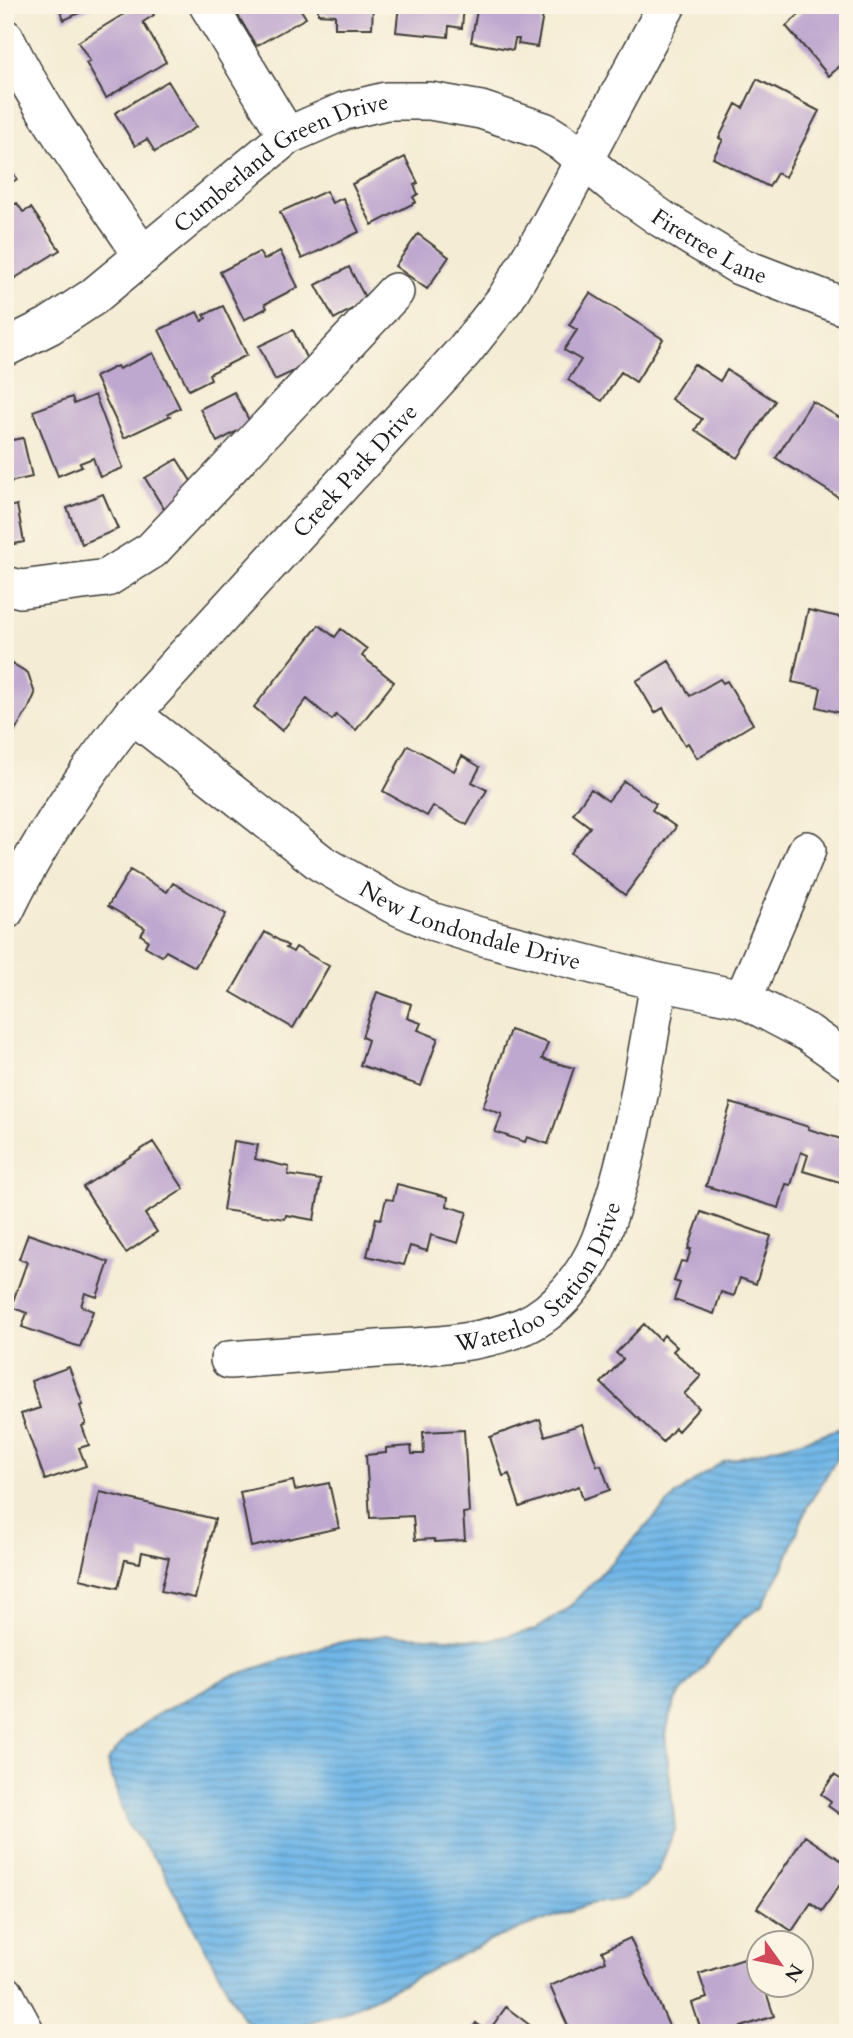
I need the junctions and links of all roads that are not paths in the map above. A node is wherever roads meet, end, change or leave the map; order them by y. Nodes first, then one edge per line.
1 (208, 5) edge
2 (667, 5) edge
3 (5, 38) edge
4 (287, 136) junction
5 (584, 159) junction
6 (143, 256) junction
7 (395, 292) dead end
8 (848, 308) edge
9 (5, 348) edge
10 (5, 585) edge
11 (132, 714) junction
12 (807, 850) dead end
13 (5, 911) edge
14 (659, 982) junction
15 (743, 999) junction
16 (848, 1061) edge
17 (229, 1360) dead end
18 (5, 1994) edge
19 (26, 2033) edge

1 - 4 street
2 - 5 street, Creek Park Drive
3 - 6 street
4 - 5 street, Cumberland Green Drive
4 - 6 street, Cumberland Green Drive
5 - 8 street, Firetree Lane
5 - 11 street, Creek Park Drive
6 - 9 street, Cumberland Green Drive
7 - 10 street
11 - 13 street, Creek Park Drive
11 - 14 street, New Londondale Drive
12 - 15 street
14 - 15 street, New Londondale Drive
14 - 17 street, Waterloo Station Drive
15 - 16 street, New Londondale Drive
18 - 19 street

